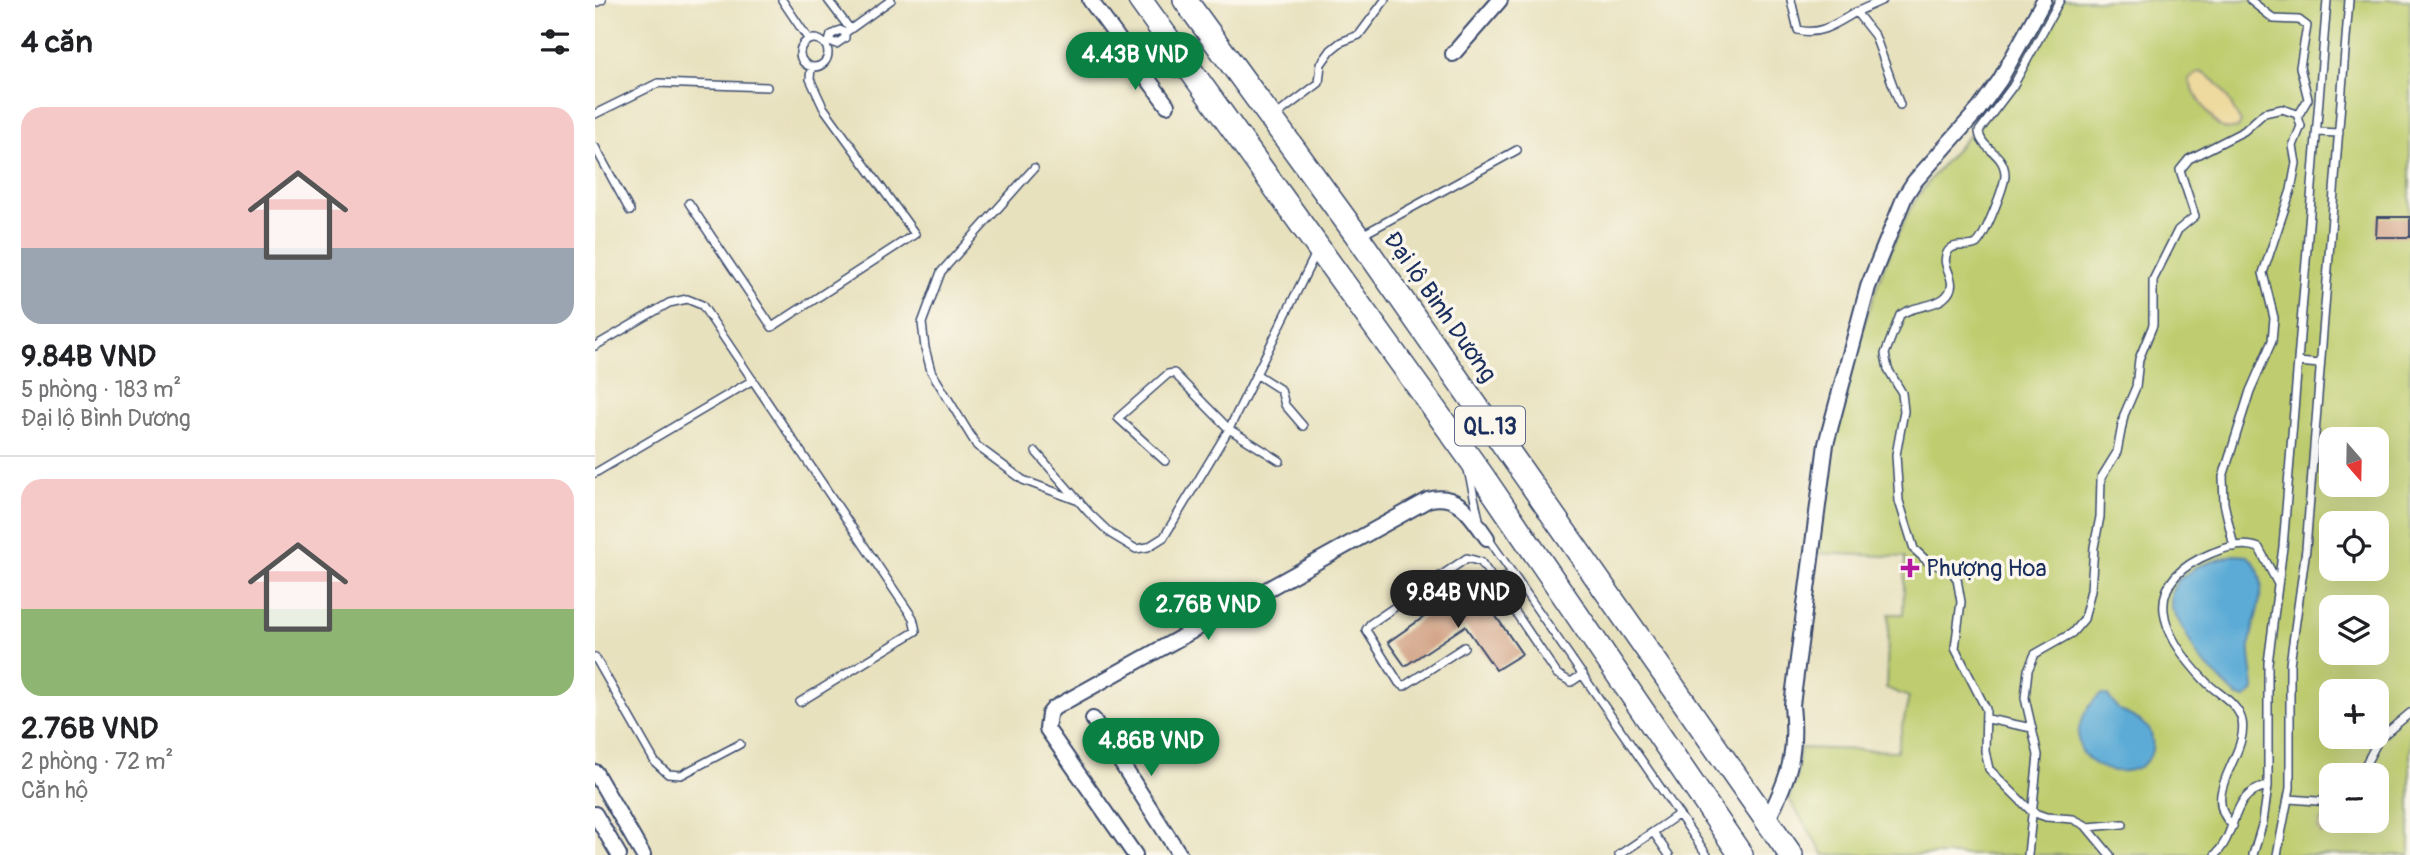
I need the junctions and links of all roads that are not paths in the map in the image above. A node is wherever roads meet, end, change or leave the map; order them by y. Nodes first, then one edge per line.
1 (601, 0) edge
2 (782, 0) edge
3 (828, 0) edge
4 (891, 0) edge
5 (1090, 0) edge
6 (1140, 0) edge
7 (1185, 0) edge
8 (1385, 0) edge
9 (1500, 0) edge
10 (1791, 0) edge
11 (1883, 0) edge
12 (2044, 0) edge
13 (2060, 0) edge
14 (2250, 0) edge
15 (2327, 0) edge
16 (2349, 0) edge
17 (595, 3) edge
18 (1856, 12) junction
19 (847, 31) junction
20 (809, 40) junction
21 (828, 43) junction
22 (1453, 54) dead end
23 (1132, 58) junction
24 (811, 67) junction
25 (1193, 73) junction
26 (767, 87) dead end
27 (1167, 104) dead end
28 (1900, 105) dead end
29 (595, 114) edge
30 (2298, 116) junction
31 (1272, 118) junction
32 (2317, 132) junction
33 (2339, 133) junction
34 (595, 147) edge
35 (1517, 150) dead end
36 (1034, 168) dead end
37 (689, 203) dead end
38 (630, 211) dead end
39 (1358, 237) junction
40 (1318, 249) junction
41 (595, 346) edge
42 (2298, 362) junction
43 (2320, 364) junction
44 (1256, 374) junction
45 (753, 380) junction
46 (1303, 426) dead end
47 (1229, 429) junction
48 (1461, 446) junction
49 (1036, 452) dead end
50 (1165, 461) dead end
51 (1280, 461) dead end
52 (595, 473) edge
53 (1080, 502) junction
54 (1486, 536) junction
55 (2234, 547) junction
56 (1511, 572) junction
57 (2278, 584) junction
58 (1497, 585) junction
59 (1464, 647) dead end
60 (595, 657) edge
61 (1583, 674) junction
62 (800, 702) dead end
63 (2410, 713) edge
64 (1093, 719) dead end
65 (1987, 719) junction
66 (2032, 728) junction
67 (740, 744) dead end
68 (2366, 763) edge
69 (595, 772) edge
70 (2268, 786) junction
71 (2289, 799) junction
72 (2319, 801) edge
73 (2032, 812) junction
74 (595, 814) edge
75 (1679, 814) junction
76 (1767, 821) junction
77 (2123, 824) dead end
78 (2233, 826) junction
79 (2088, 827) junction
80 (1653, 832) junction
81 (613, 853) edge
82 (643, 855) edge
83 (1135, 855) edge
84 (1179, 855) edge
85 (1619, 855) edge
86 (1669, 855) edge
87 (1707, 855) edge
88 (1741, 855) edge
89 (1791, 855) edge
90 (2028, 855) edge
91 (2109, 855) edge
92 (2215, 855) edge
93 (2253, 855) edge
94 (2277, 855) edge

1 - 17 lane
2 - 20 lane
3 - 19 lane
4 - 19 lane
5 - 23 street
6 - 25 highway, QL.13
7 - 31 highway, Đại lộ Bình Dương / QL.13
8 - 31 lane
9 - 22 street
10 - 18 lane
11 - 18 lane
12 - 76 street
13 - 65 lane
14 - 30 lane
15 - 32 lane
16 - 33 lane
18 - 28 lane
19 - 21 lane
20 - 21 lane
20 - 24 lane
21 - 24 lane
23 - 25 street
23 - 27 street
24 - 37 lane
25 - 40 highway, QL.13
26 - 29 lane
30 - 55 lane
30 - 66 lane
31 - 39 highway, Đại lộ Bình Dương / QL.13
32 - 33 lane
32 - 42 lane
33 - 43 lane
34 - 38 lane
35 - 39 lane
36 - 53 lane
39 - 76 highway, Đại lộ Bình Dương / QL.13
40 - 44 lane
40 - 48 highway, QL.13
41 - 45 lane
42 - 43 lane
42 - 57 lane
43 - 71 lane
44 - 46 lane
44 - 47 lane
45 - 52 lane
45 - 62 lane
47 - 50 lane
47 - 51 lane
47 - 53 lane
48 - 54 lane
48 - 88 highway, QL.13
49 - 53 lane
54 - 56 lane
54 - 83 street
55 - 57 lane
55 - 78 lane
56 - 58 lane
56 - 61 lane
57 - 70 lane
58 - 59 lane
58 - 61 lane
60 - 67 lane
61 - 75 lane
63 - 68 lane
64 - 84 street
65 - 66 lane
65 - 73 lane
66 - 73 lane
69 - 82 street
70 - 78 lane
70 - 93 lane
71 - 72 lane
71 - 94 lane
73 - 79 lane
73 - 90 lane
74 - 81 street
75 - 80 lane
75 - 87 lane
76 - 89 highway, Đại lộ Bình Dương / QL.13
77 - 79 lane
78 - 92 lane
79 - 91 lane
80 - 85 lane
80 - 86 lane

